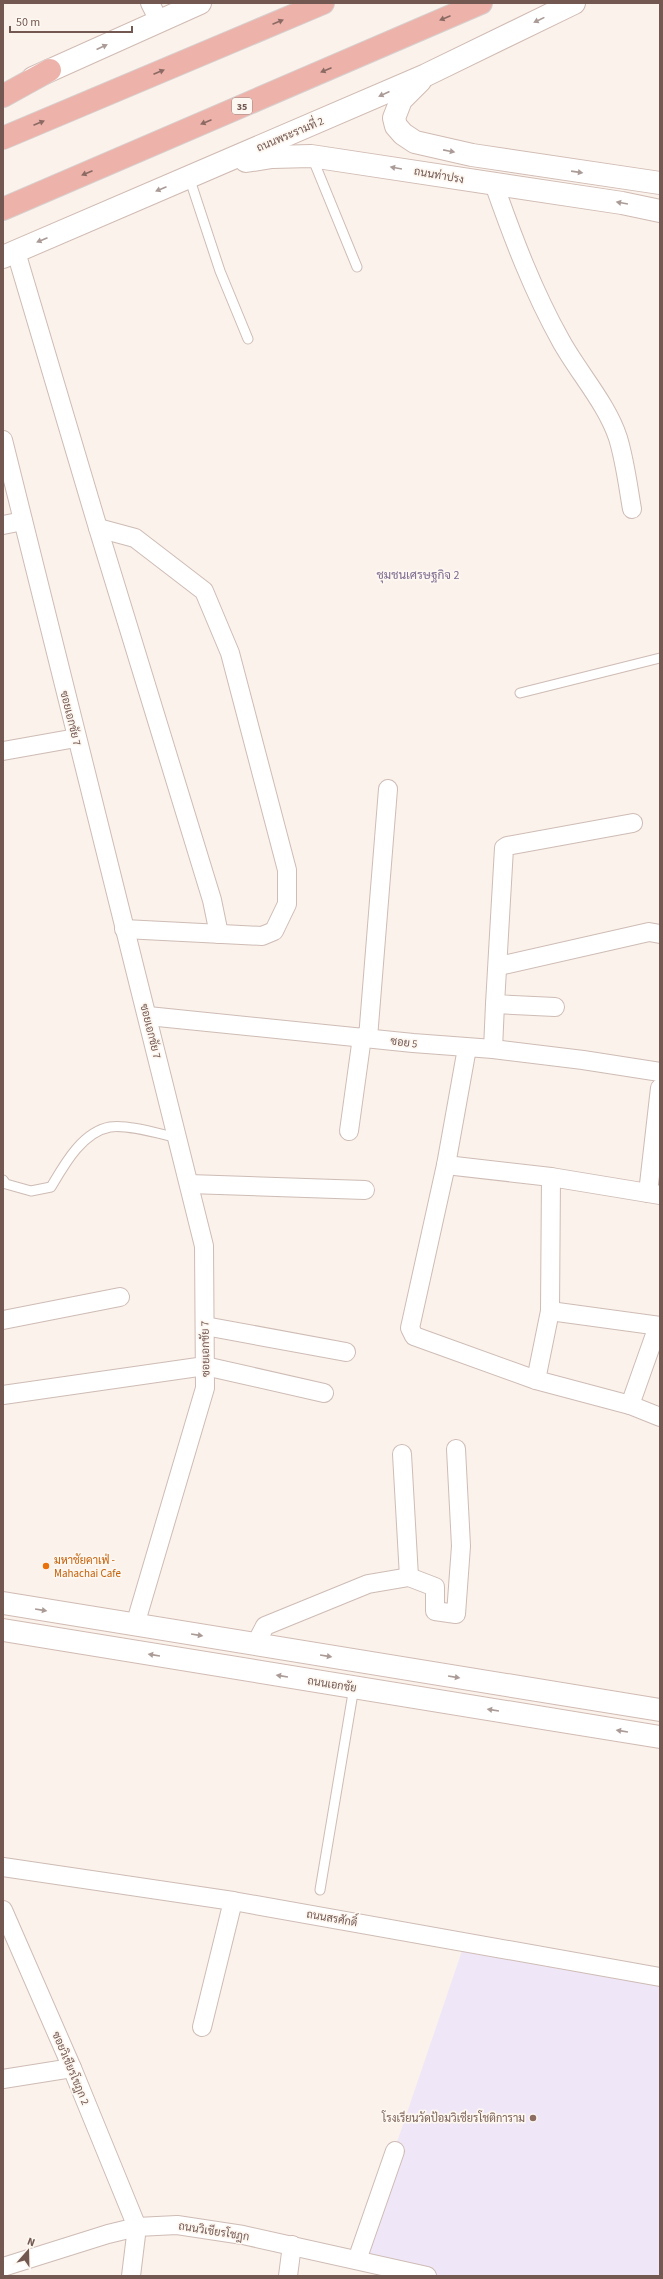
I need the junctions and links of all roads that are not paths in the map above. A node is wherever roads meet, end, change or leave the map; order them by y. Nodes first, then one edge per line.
1 (200, 3) edge
2 (323, 3) edge
3 (481, 3) edge
4 (574, 3) edge
5 (154, 12) edge
6 (50, 70) junction
7 (426, 75) junction
8 (3, 91) edge
9 (3, 96) edge
10 (3, 138) edge
11 (311, 156) junction
12 (217, 166) junction
13 (189, 177) junction
14 (660, 183) edge
15 (494, 184) junction
16 (3, 209) edge
17 (660, 211) edge
18 (10, 254) edge
19 (358, 267) dead end
20 (248, 339) dead end
21 (3, 440) edge
22 (632, 509) dead end
23 (23, 520) junction
24 (3, 525) edge
25 (98, 528) junction
26 (660, 658) edge
27 (520, 693) dead end
28 (76, 738) junction
29 (3, 751) edge
30 (388, 789) dead end
31 (633, 822) dead end
32 (124, 929) junction
33 (219, 934) junction
34 (660, 934) edge
35 (498, 966) junction
36 (495, 1004) junction
37 (555, 1007) dead end
38 (148, 1016) junction
39 (365, 1037) junction
40 (467, 1048) junction
41 (493, 1050) junction
42 (660, 1072) edge
43 (660, 1088) edge
44 (349, 1131) dead end
45 (178, 1138) junction
46 (446, 1165) junction
47 (551, 1177) junction
48 (3, 1180) edge
49 (189, 1184) junction
50 (365, 1190) dead end
51 (654, 1194) edge
52 (120, 1298) dead end
53 (550, 1311) junction
54 (3, 1320) edge
55 (205, 1326) junction
56 (659, 1326) edge
57 (346, 1352) dead end
58 (205, 1366) junction
59 (536, 1380) junction
60 (324, 1393) dead end
61 (3, 1395) edge
62 (630, 1405) junction
63 (660, 1417) edge
64 (456, 1449) dead end
65 (402, 1454) dead end
66 (409, 1576) junction
67 (3, 1603) edge
68 (135, 1625) junction
69 (3, 1630) edge
70 (255, 1644) junction
71 (354, 1687) junction
72 (660, 1710) edge
73 (660, 1737) edge
74 (3, 1867) edge
75 (320, 1890) dead end
76 (233, 1901) junction
77 (3, 1910) edge
78 (660, 1977) edge
79 (202, 2026) dead end
80 (72, 2068) junction
81 (3, 2079) edge
82 (395, 2151) dead end
83 (137, 2227) junction
84 (292, 2245) junction
85 (357, 2260) junction
86 (3, 2267) edge
87 (131, 2276) edge
88 (288, 2276) edge
89 (426, 2276) edge

1 - 5 main road
10 -> 2 highway
3 -> 16 highway, 35
4 -> 7 main road, ถนนพระรามที่ 2
6 -> 5 main road
6 - 8 main road
6 - 9 highway
7 -> 12 main road, ถนนพระรามที่ 2
7 -> 14 main road
11 - 12 main road, ถนนท่าปรง
15 -> 11 main road, ถนนท่าปรง
11 - 19 lane
12 - 13 main road, ถนนพระรามที่ 2
13 -> 18 main road, ถนนพระรามที่ 2
13 - 20 lane
17 -> 15 main road, ถนนท่าปรง
15 - 22 street
18 - 25 street
21 - 23 street, ซอยเอกชัย 7
23 - 24 street
23 - 28 street, ซอยเอกชัย 7
25 - 33 street
25 - 33 street
26 - 27 lane
28 - 29 street
28 - 32 street, ซอยเอกชัย 7
30 - 39 street
31 - 35 street
32 - 33 street
32 - 38 street, ซอยเอกชัย 7
34 - 35 street
35 - 36 street
36 - 37 street
36 - 41 street
38 - 39 street, ซอย 5
38 - 45 street, ซอยเอกชัย 7
39 - 40 street, ซอย 5
39 - 44 street
40 - 41 street, ซอย 5
40 - 46 street
41 - 42 street, ซอย 5
43 - 51 street
45 - 48 lane
45 - 49 street, ซอยเอกชัย 7
46 - 47 street
46 - 59 street
47 - 51 street
47 - 53 street
49 - 50 street
49 - 55 street, ซอยเอกชัย 7
52 - 54 street
53 - 56 street
53 - 59 street
55 - 57 street
55 - 58 street, ซอยเอกชัย 7
56 - 62 street
58 - 60 street
58 - 61 street
58 - 68 street, ซอยเอกชัย 7
59 - 62 street
62 - 63 street
64 - 66 street
65 - 66 street
66 - 70 street
67 -> 68 main road
68 -> 70 main road
71 -> 69 main road, ถนนเอกชัย
70 -> 72 main road
73 -> 71 main road, ถนนเอกชัย
71 - 75 lane
74 - 76 street, ถนนสรศักดิ์
76 - 78 street, ถนนสรศักดิ์
76 - 79 street
77 - 80 street, ซอยวิเชียรโชฎก 2
80 - 81 street
80 - 83 street, ซอยวิเชียรโชฎก 2
82 - 85 street
83 - 84 street, ถนนวิเชียรโชฎก
83 - 86 street, ถนนวิเชียรโชฎก
83 - 87 street
84 - 85 street, ถนนวิเชียรโชฎก
84 - 88 street
85 - 89 street, ถนนวิเชียรโชฎก

